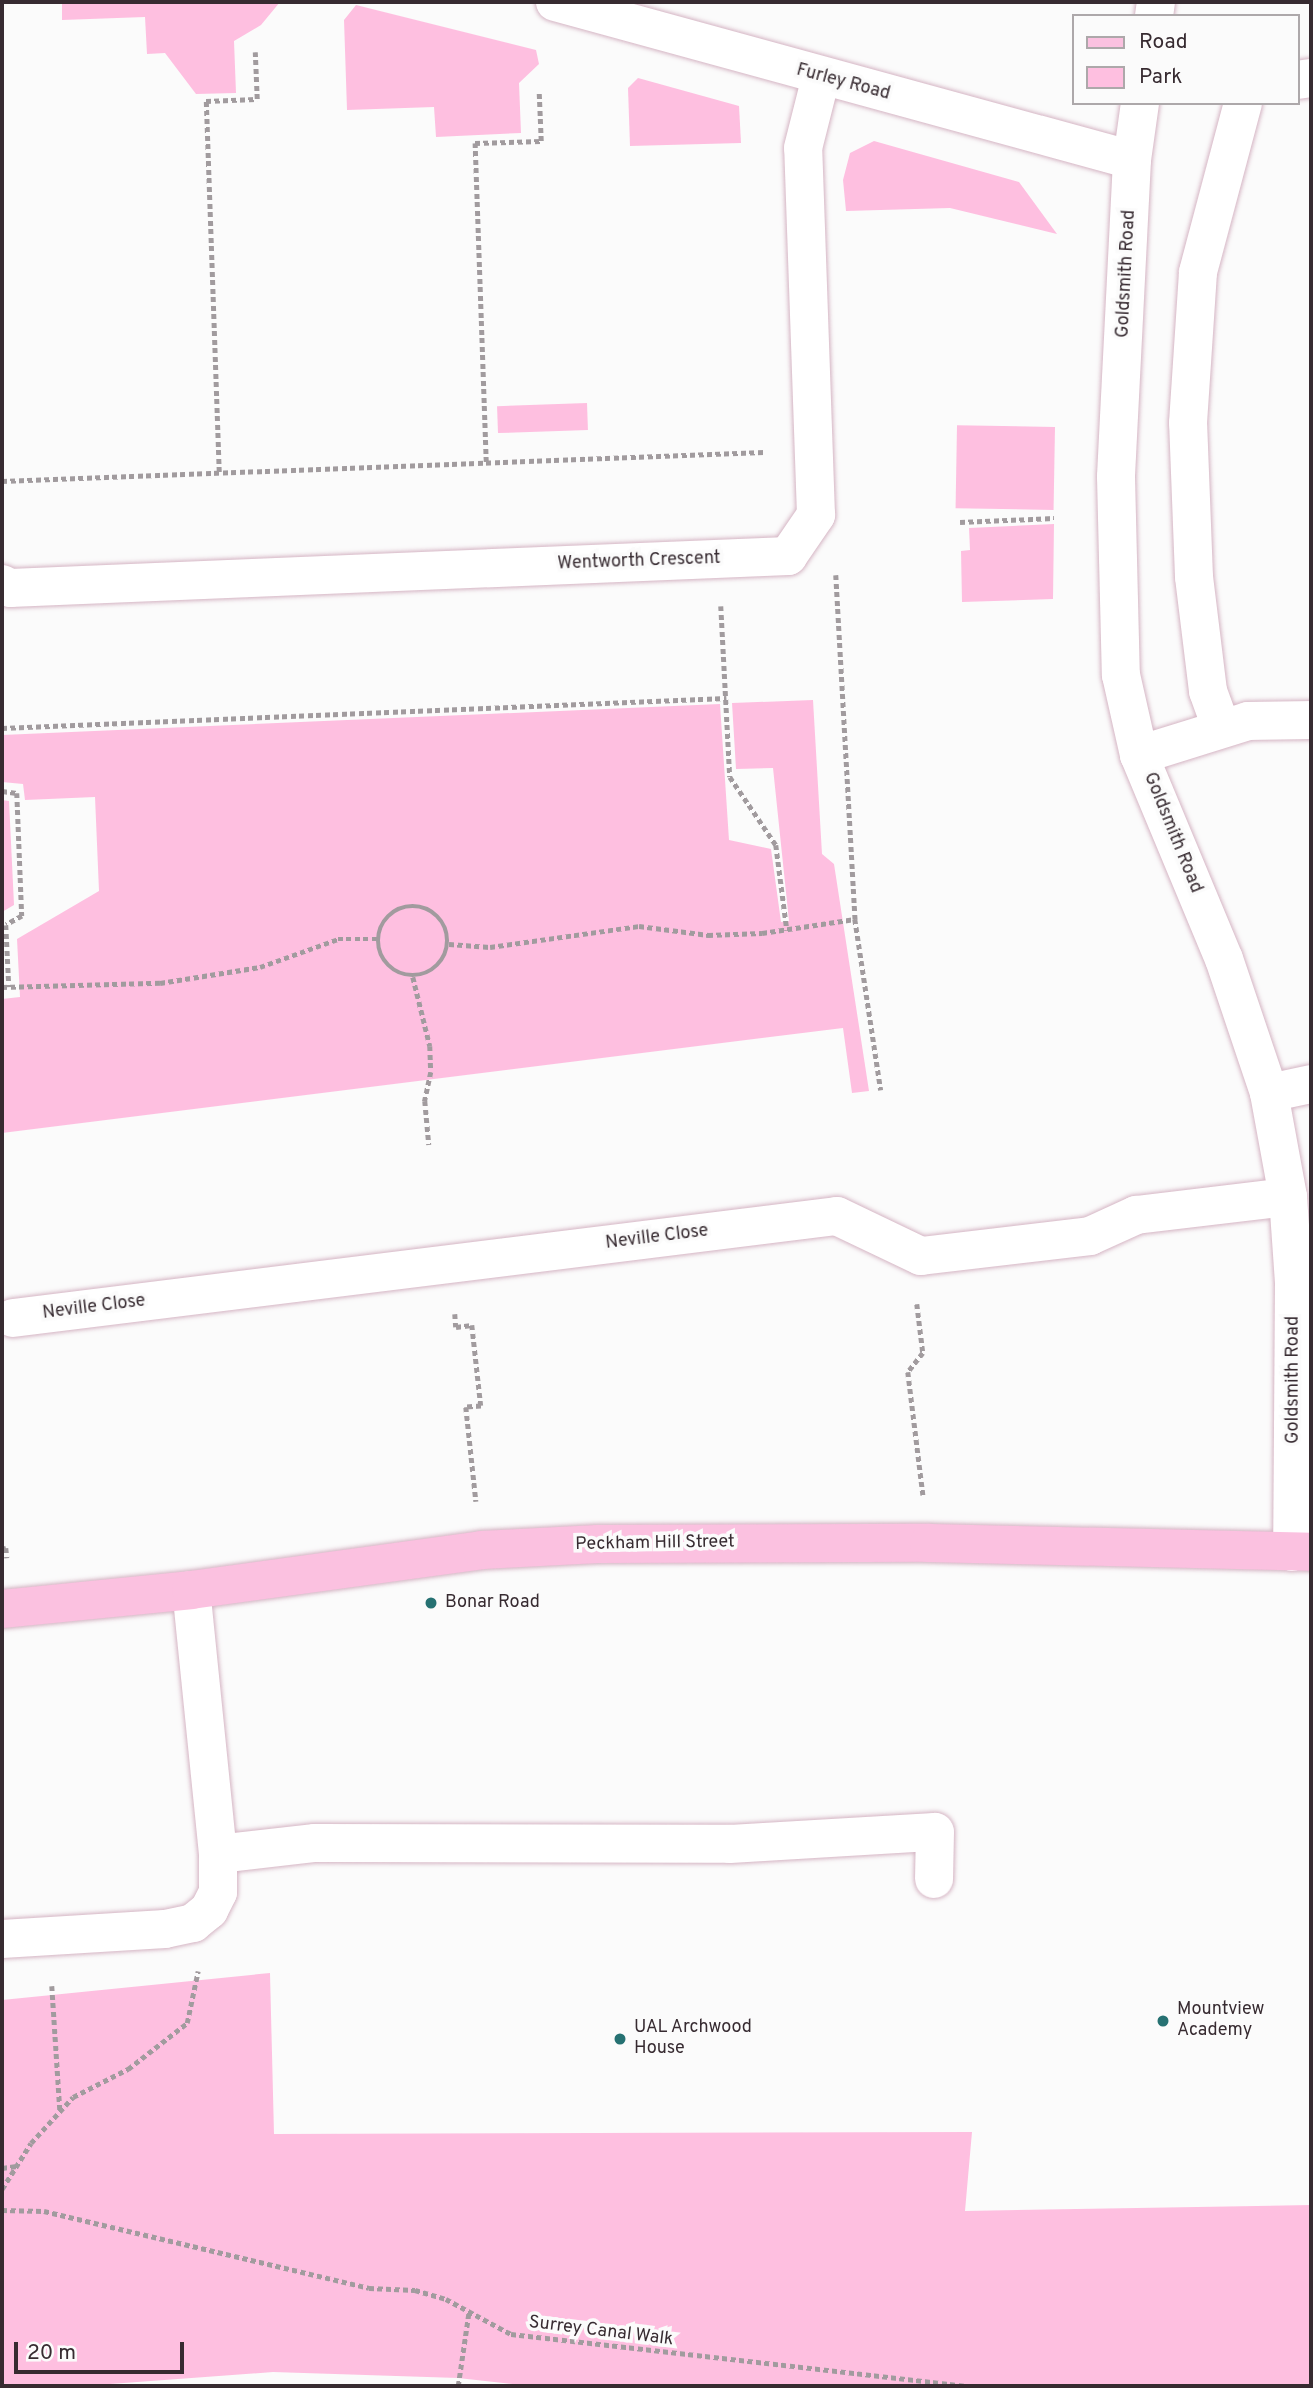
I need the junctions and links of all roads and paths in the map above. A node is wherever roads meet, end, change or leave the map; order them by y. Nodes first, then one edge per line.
1 (555, 2) edge
2 (255, 52) dead end
3 (821, 77) junction
4 (539, 93) dead end
5 (1140, 105) edge
6 (1241, 105) edge
7 (1132, 160) junction
8 (814, 450) junction
9 (486, 462) junction
10 (219, 472) junction
11 (2, 481) edge
12 (1054, 518) dead end
13 (960, 522) dead end
14 (719, 559) junction
15 (836, 569) dead end
16 (2, 584) edge
17 (726, 698) junction
18 (1311, 720) edge
19 (1220, 727) junction
20 (2, 728) edge
21 (1139, 755) junction
22 (2, 791) edge
23 (855, 919) junction
24 (787, 930) junction
25 (377, 939) junction
26 (449, 944) junction
27 (413, 977) junction
28 (2, 987) edge
29 (9, 987) junction
30 (1311, 1084) edge
31 (881, 1090) dead end
32 (1269, 1093) junction
33 (429, 1145) dead end
34 (1288, 1197) junction
35 (921, 1256) junction
36 (449, 1265) junction
37 (1303, 1282) edge
38 (13, 1318) dead end
39 (929, 1543) junction
40 (482, 1550) junction
41 (1301, 1552) edge
42 (191, 1590) junction
43 (2, 1609) edge
44 (218, 1854) junction
45 (934, 1879) dead end
46 (193, 1923) junction
47 (47, 1936) junction
48 (2, 1939) edge
49 (60, 2112) junction
50 (17, 2166) junction
51 (2, 2168) edge
52 (2, 2189) edge
53 (2, 2210) edge
54 (469, 2311) junction
55 (458, 2386) edge
56 (964, 2386) edge

1 - 3 street, Furley Road
2 - 10 path
3 - 7 street, Furley Road
3 - 8 street, Wentworth Crescent
4 - 9 path
5 - 7 street, Goldsmith Road
6 - 19 street
7 - 21 street, Goldsmith Road
8 - 9 path
8 - 14 street, Wentworth Crescent
9 - 10 path
10 - 11 path
12 - 13 path
14 - 16 street, Wentworth Crescent
14 - 17 path
15 - 23 path
17 - 20 path
17 - 24 path
18 - 19 street
19 - 21 street
21 - 32 street, Goldsmith Road
22 - 29 path
23 - 24 path
23 - 31 path
24 - 26 path
25 - 26 path
25 - 27 path
25 - 29 path
26 - 27 path
27 - 33 path
28 - 29 path
30 - 32 street
32 - 34 street, Goldsmith Road
34 - 35 street
34 - 37 street, Goldsmith Road
35 - 36 street, Neville Close
35 - 39 path
36 - 38 street, Neville Close
36 - 40 path
37 - 41 street, Goldsmith Road
39 - 40 main road, Peckham Hill Street
39 - 41 main road, Peckham Hill Street
40 - 42 main road, Peckham Hill Street
42 - 43 main road, Peckham Hill Street
42 - 44 street
44 - 45 street
44 - 46 street
46 - 47 street
46 - 49 path
47 - 48 street
47 - 49 path
49 - 50 path
50 - 51 path
50 - 52 path
53 - 54 path, Surrey Canal Walk
54 - 55 path
54 - 56 path, Surrey Canal Walk

